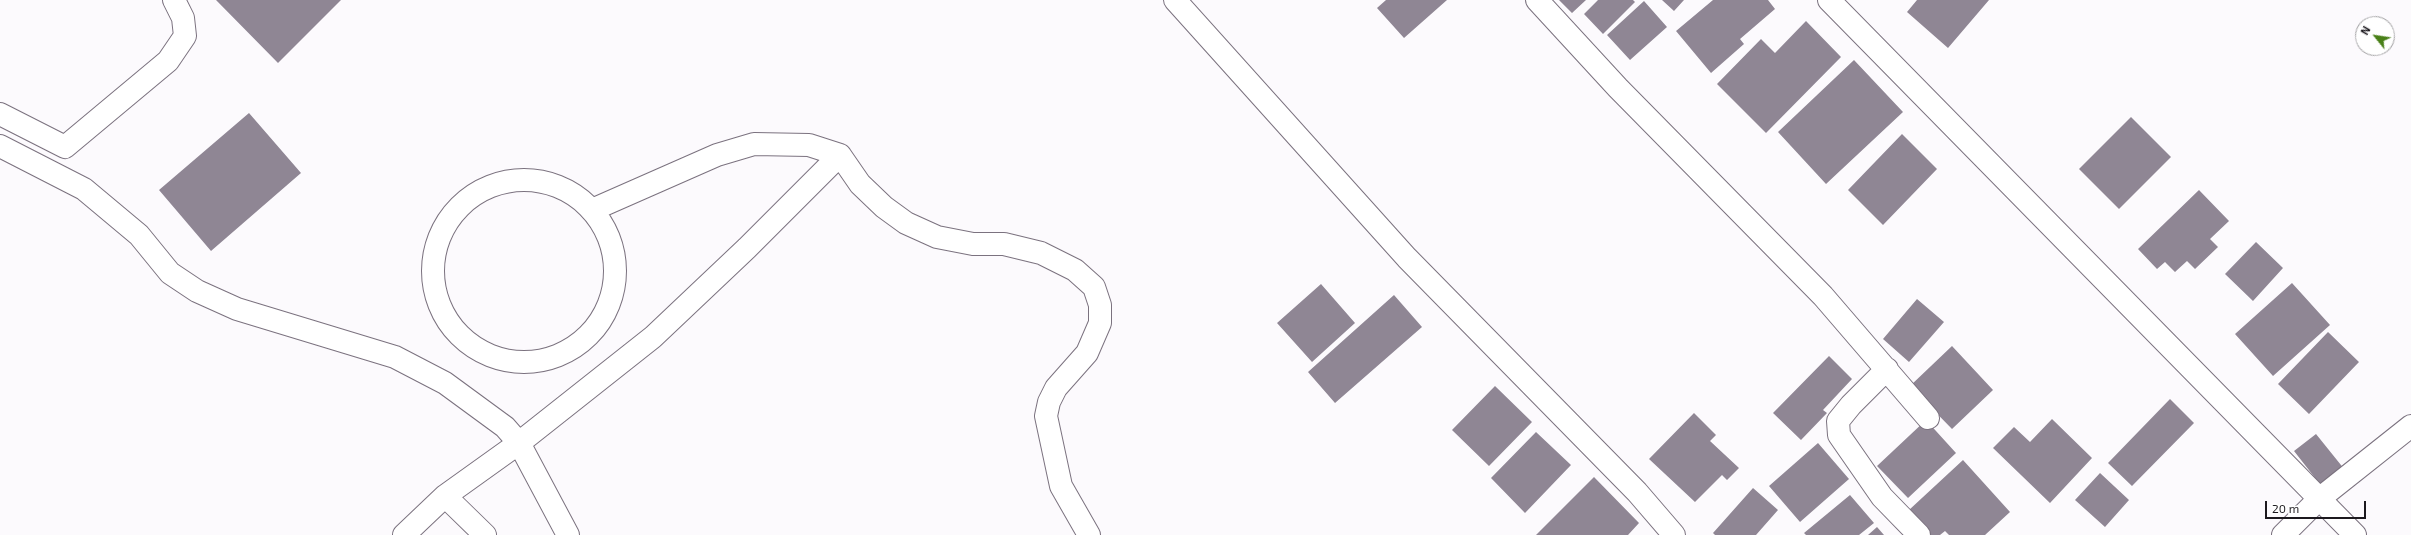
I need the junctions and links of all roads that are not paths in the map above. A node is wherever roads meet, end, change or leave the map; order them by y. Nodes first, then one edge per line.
1 (174, 0) edge
2 (1175, 0) edge
3 (1537, 0) edge
4 (1829, 0) edge
5 (0, 114) edge
6 (0, 146) edge
7 (840, 155) junction
8 (592, 210) junction
9 (1887, 369) junction
10 (1928, 418) dead end
11 (2411, 426) edge
12 (519, 443) junction
13 (445, 496) junction
14 (2319, 499) junction
15 (404, 535) edge
16 (485, 535) edge
17 (568, 535) edge
18 (1089, 535) edge
19 (1674, 535) edge
20 (1919, 535) edge
21 (2283, 535) edge
22 (2355, 535) edge

1 - 5 street
2 - 19 street
3 - 9 street
4 - 14 street
6 - 12 street
7 - 8 street
7 - 12 street
7 - 18 street
8 - 8 street
9 - 10 street
9 - 20 street
11 - 14 street
12 - 13 street
12 - 17 street
13 - 15 street
13 - 16 street
14 - 21 street
14 - 22 street

